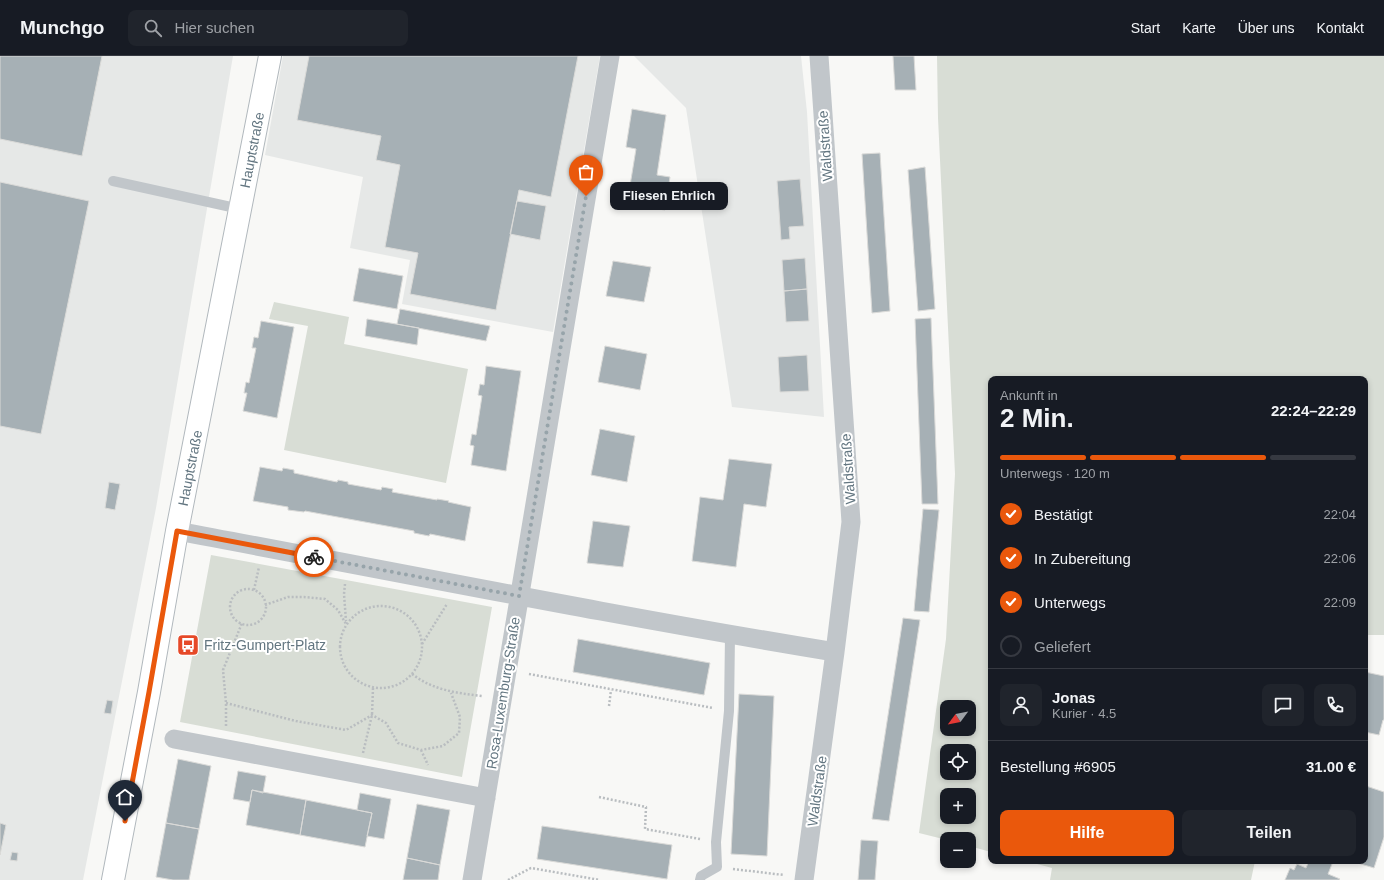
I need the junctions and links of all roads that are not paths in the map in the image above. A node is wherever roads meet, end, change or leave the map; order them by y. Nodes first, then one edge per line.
1 (270, 56) edge
2 (610, 56) edge
3 (819, 56) edge
4 (113, 181) dead end
5 (240, 209) junction
6 (177, 531) junction
7 (519, 596) junction
8 (730, 635) junction
9 (835, 652) junction
10 (174, 739) dead end
11 (486, 798) junction
12 (804, 879) edge
13 (113, 880) edge
14 (472, 880) edge
15 (700, 880) edge

1 - 5 main road, Hauptstraße
2 - 7 street, Rosa-Luxemburg-Straße
3 - 9 street, Waldstraße
4 - 5 lane
5 - 6 main road, Hauptstraße
6 - 7 street
6 - 13 main road, Hauptstraße
7 - 8 street
7 - 11 street, Rosa-Luxemburg-Straße
8 - 9 street
8 - 15 lane
9 - 12 street, Waldstraße
10 - 11 street
11 - 14 street, Rosa-Luxemburg-Straße

